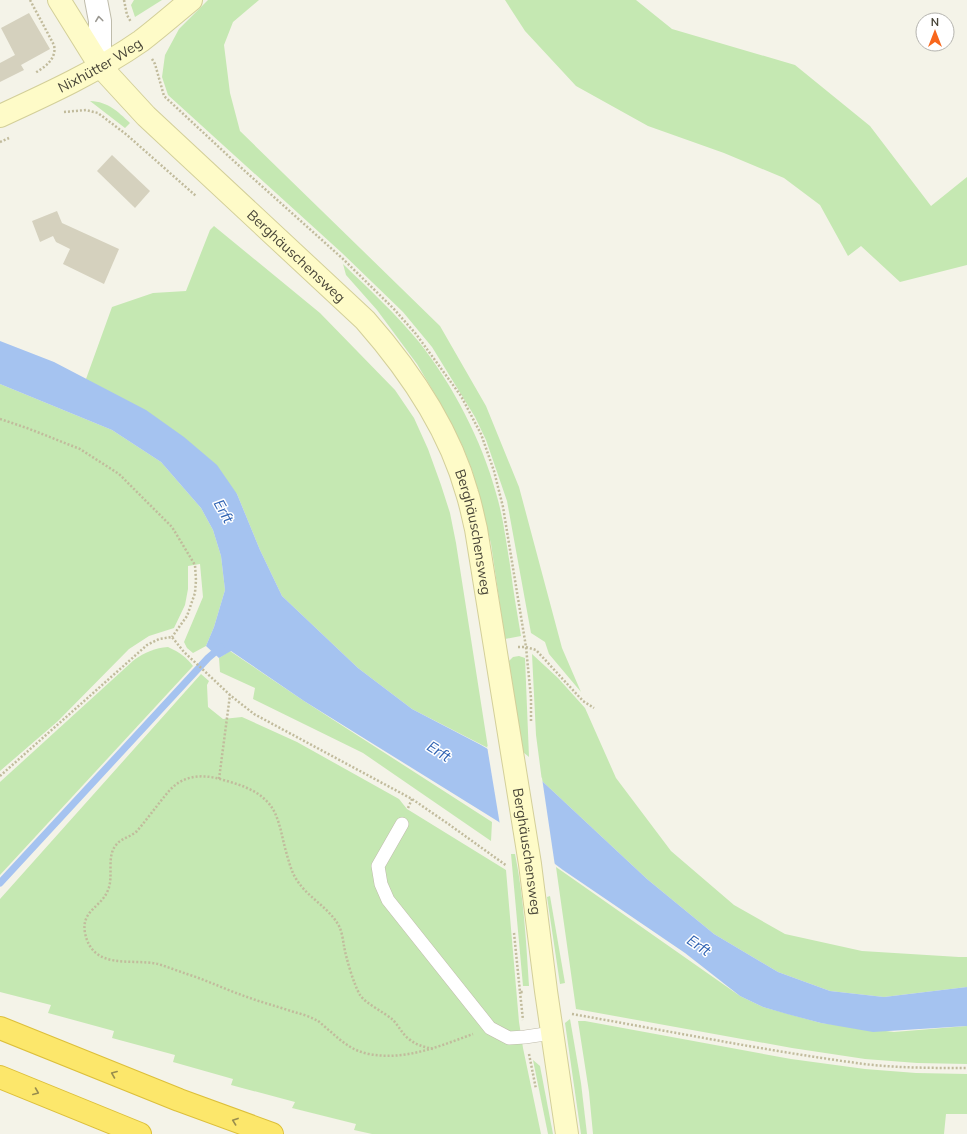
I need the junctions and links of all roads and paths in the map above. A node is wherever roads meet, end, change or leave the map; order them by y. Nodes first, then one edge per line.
1 (30, 0) edge
2 (59, 0) edge
3 (96, 0) edge
4 (191, 0) edge
5 (100, 66) junction
6 (45, 67) dead end
7 (66, 111) dead end
8 (0, 116) edge
9 (199, 198) dead end
10 (0, 419) edge
11 (172, 637) junction
12 (496, 651) junction
13 (230, 695) junction
14 (594, 708) dead end
15 (0, 776) edge
16 (219, 779) junction
17 (402, 824) dead end
18 (508, 867) dead end
19 (520, 992) dead end
20 (572, 1014) dead end
21 (0, 1028) edge
22 (490, 1028) junction
23 (552, 1033) junction
24 (525, 1037) junction
25 (433, 1049) junction
26 (967, 1068) edge
27 (0, 1077) edge
28 (536, 1089) dead end
29 (140, 1134) edge
30 (272, 1134) edge
31 (567, 1134) edge

1 - 6 path
2 - 5 main road, Berghäuschensweg
5 -> 3 street
4 - 5 main road, Nixhütter Weg
5 - 8 main road, Nixhütter Weg
5 - 12 main road, Berghäuschensweg
7 - 9 path
10 - 11 path
11 - 13 path
11 - 15 path
12 - 14 path
12 - 23 main road, Berghäuschensweg
13 - 16 path
13 - 18 path
16 - 25 path
16 - 25 path
17 - 22 lane
19 - 24 path
20 - 26 path
30 -> 21 highway
22 - 24 lane
22 - 25 path
23 - 24 lane
23 - 31 main road, Berghäuschensweg
24 - 28 path
27 -> 29 highway

